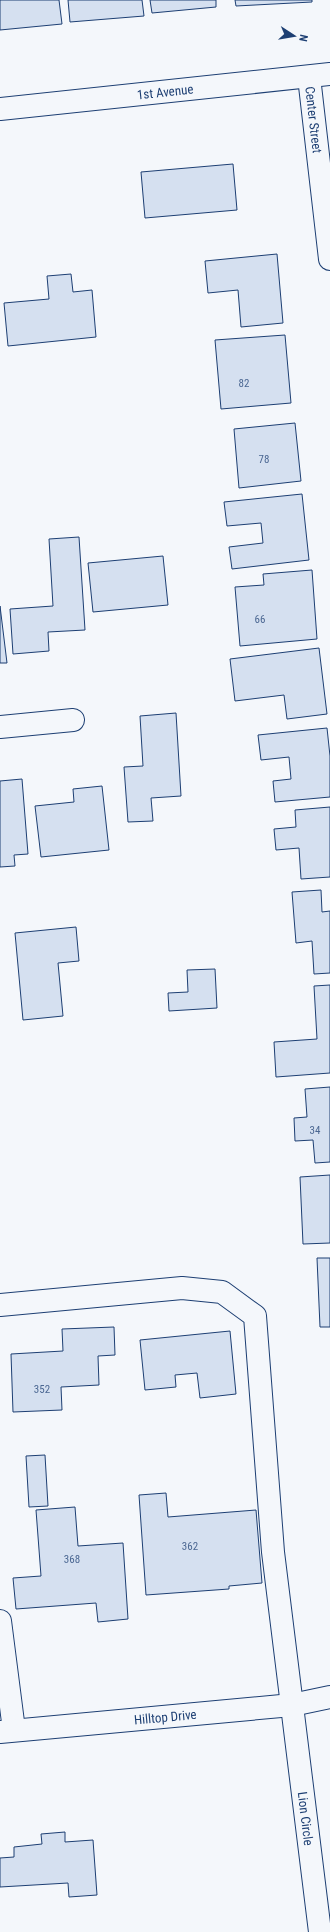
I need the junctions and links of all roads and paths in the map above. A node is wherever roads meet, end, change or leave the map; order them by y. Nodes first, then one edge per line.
1 (320, 76) edge
2 (0, 109) edge
3 (330, 259) edge
4 (72, 720) dead end
5 (0, 727) edge
6 (0, 1305) edge
7 (0, 1621) edge
8 (330, 1697) edge
9 (292, 1705) junction
10 (7, 1731) edge
11 (320, 1932) edge

1 - 2 street, 1st Avenue
1 - 3 street, Center Street
4 - 5 street
6 - 9 street, Lion Circle
7 - 10 street
8 - 9 street, Hilltop Drive
9 - 10 street, Hilltop Drive
9 - 11 street, Lion Circle

